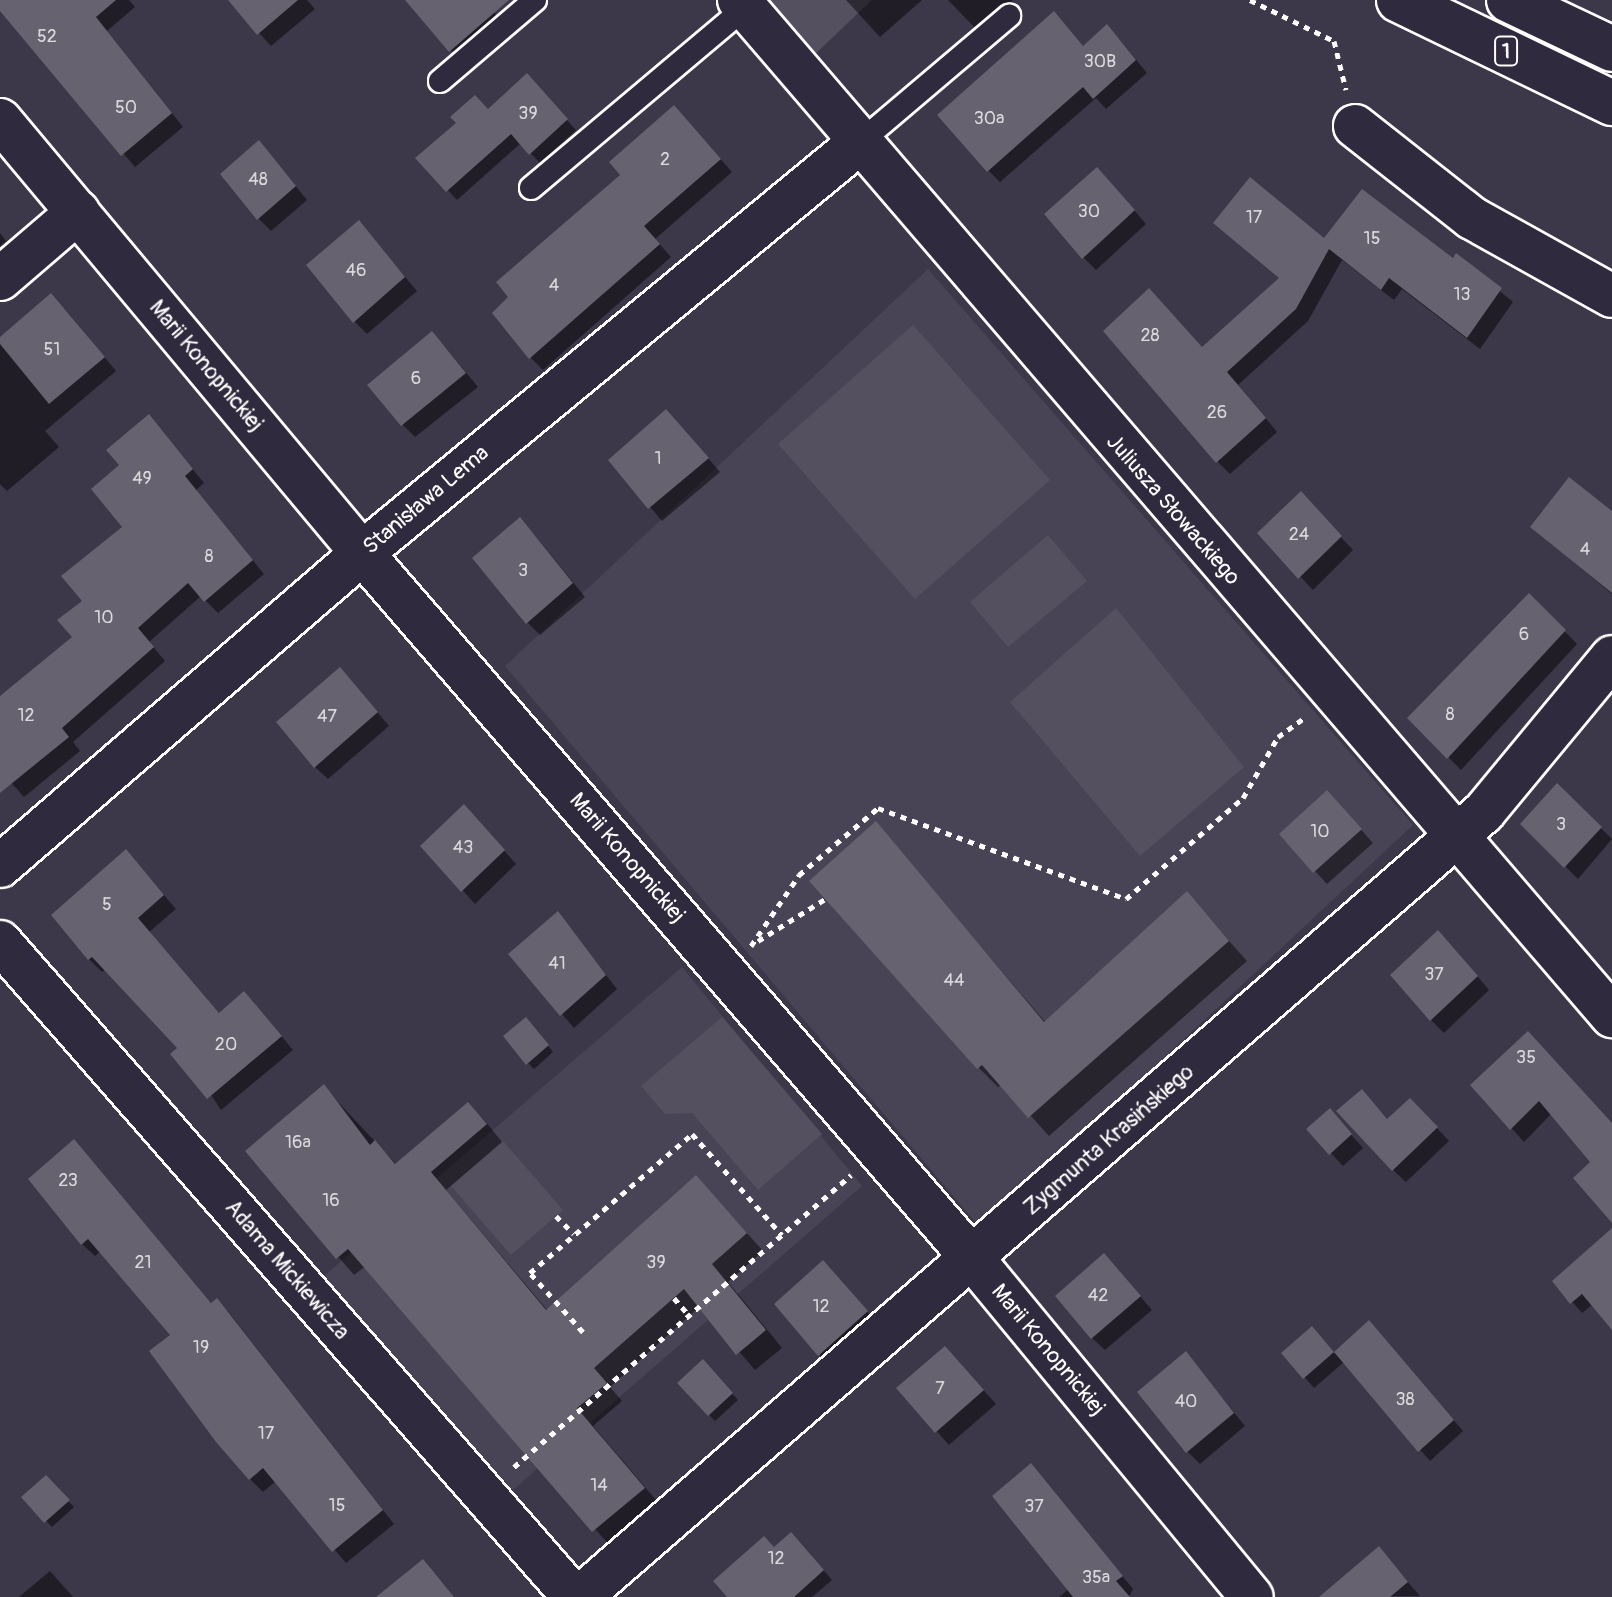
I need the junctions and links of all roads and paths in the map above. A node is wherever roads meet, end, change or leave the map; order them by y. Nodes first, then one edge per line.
1 (535, 0) edge
2 (1250, 0) edge
3 (1399, 0) edge
4 (1509, 0) edge
5 (742, 4) edge
6 (1009, 16) dead end
7 (1612, 49) edge
8 (440, 81) dead end
9 (1612, 103) edge
10 (0, 120) edge
11 (1355, 126) joint
12 (859, 143) junction
13 (531, 188) dead end
14 (78, 212) junction
15 (0, 279) edge
16 (1612, 296) edge
17 (362, 553) junction
18 (1612, 657) edge
19 (1333, 697) junction
20 (1458, 835) junction
21 (0, 866) edge
22 (825, 899) dead end
23 (0, 942) edge
24 (755, 943) junction
25 (766, 955) dead end
26 (722, 969) junction
27 (1612, 1016) edge
28 (879, 1150) junction
29 (556, 1216) dead end
30 (574, 1234) junction
31 (782, 1235) junction
32 (973, 1259) junction
33 (674, 1298) dead end
34 (689, 1315) junction
35 (583, 1332) dead end
36 (483, 1494) junction
37 (574, 1597) edge
38 (580, 1597) edge
39 (1252, 1597) edge

1 - 8 lane
2 - 11 path
3 - 9 main road, 1
4 - 7 main road, 1
5 - 12 street, Juliusza Słowackiego
5 - 13 lane
6 - 12 lane
10 - 14 street, Marii Konopnickiej
11 - 16 street
12 - 17 street, Stanisława Lema
12 - 19 street, Juliusza Słowackiego
14 - 15 street
14 - 17 street, Marii Konopnickiej
17 - 21 street, Stanisława Lema
17 - 26 street, Marii Konopnickiej
18 - 20 street, Zygmunta Krasińskiego
19 - 20 street, Juliusza Słowackiego
19 - 24 path
20 - 27 street, Juliusza Słowackiego
20 - 32 street, Zygmunta Krasińskiego
22 - 24 path
23 - 36 street, Adama Mickiewicza
24 - 25 path
24 - 26 path
26 - 28 street, Marii Konopnickiej
28 - 31 path
28 - 32 street, Marii Konopnickiej
29 - 30 path
30 - 31 path
30 - 35 path
31 - 34 path
32 - 38 street, Zygmunta Krasińskiego
32 - 39 street, Marii Konopnickiej
33 - 34 path
34 - 36 path
36 - 37 street, Adama Mickiewicza

